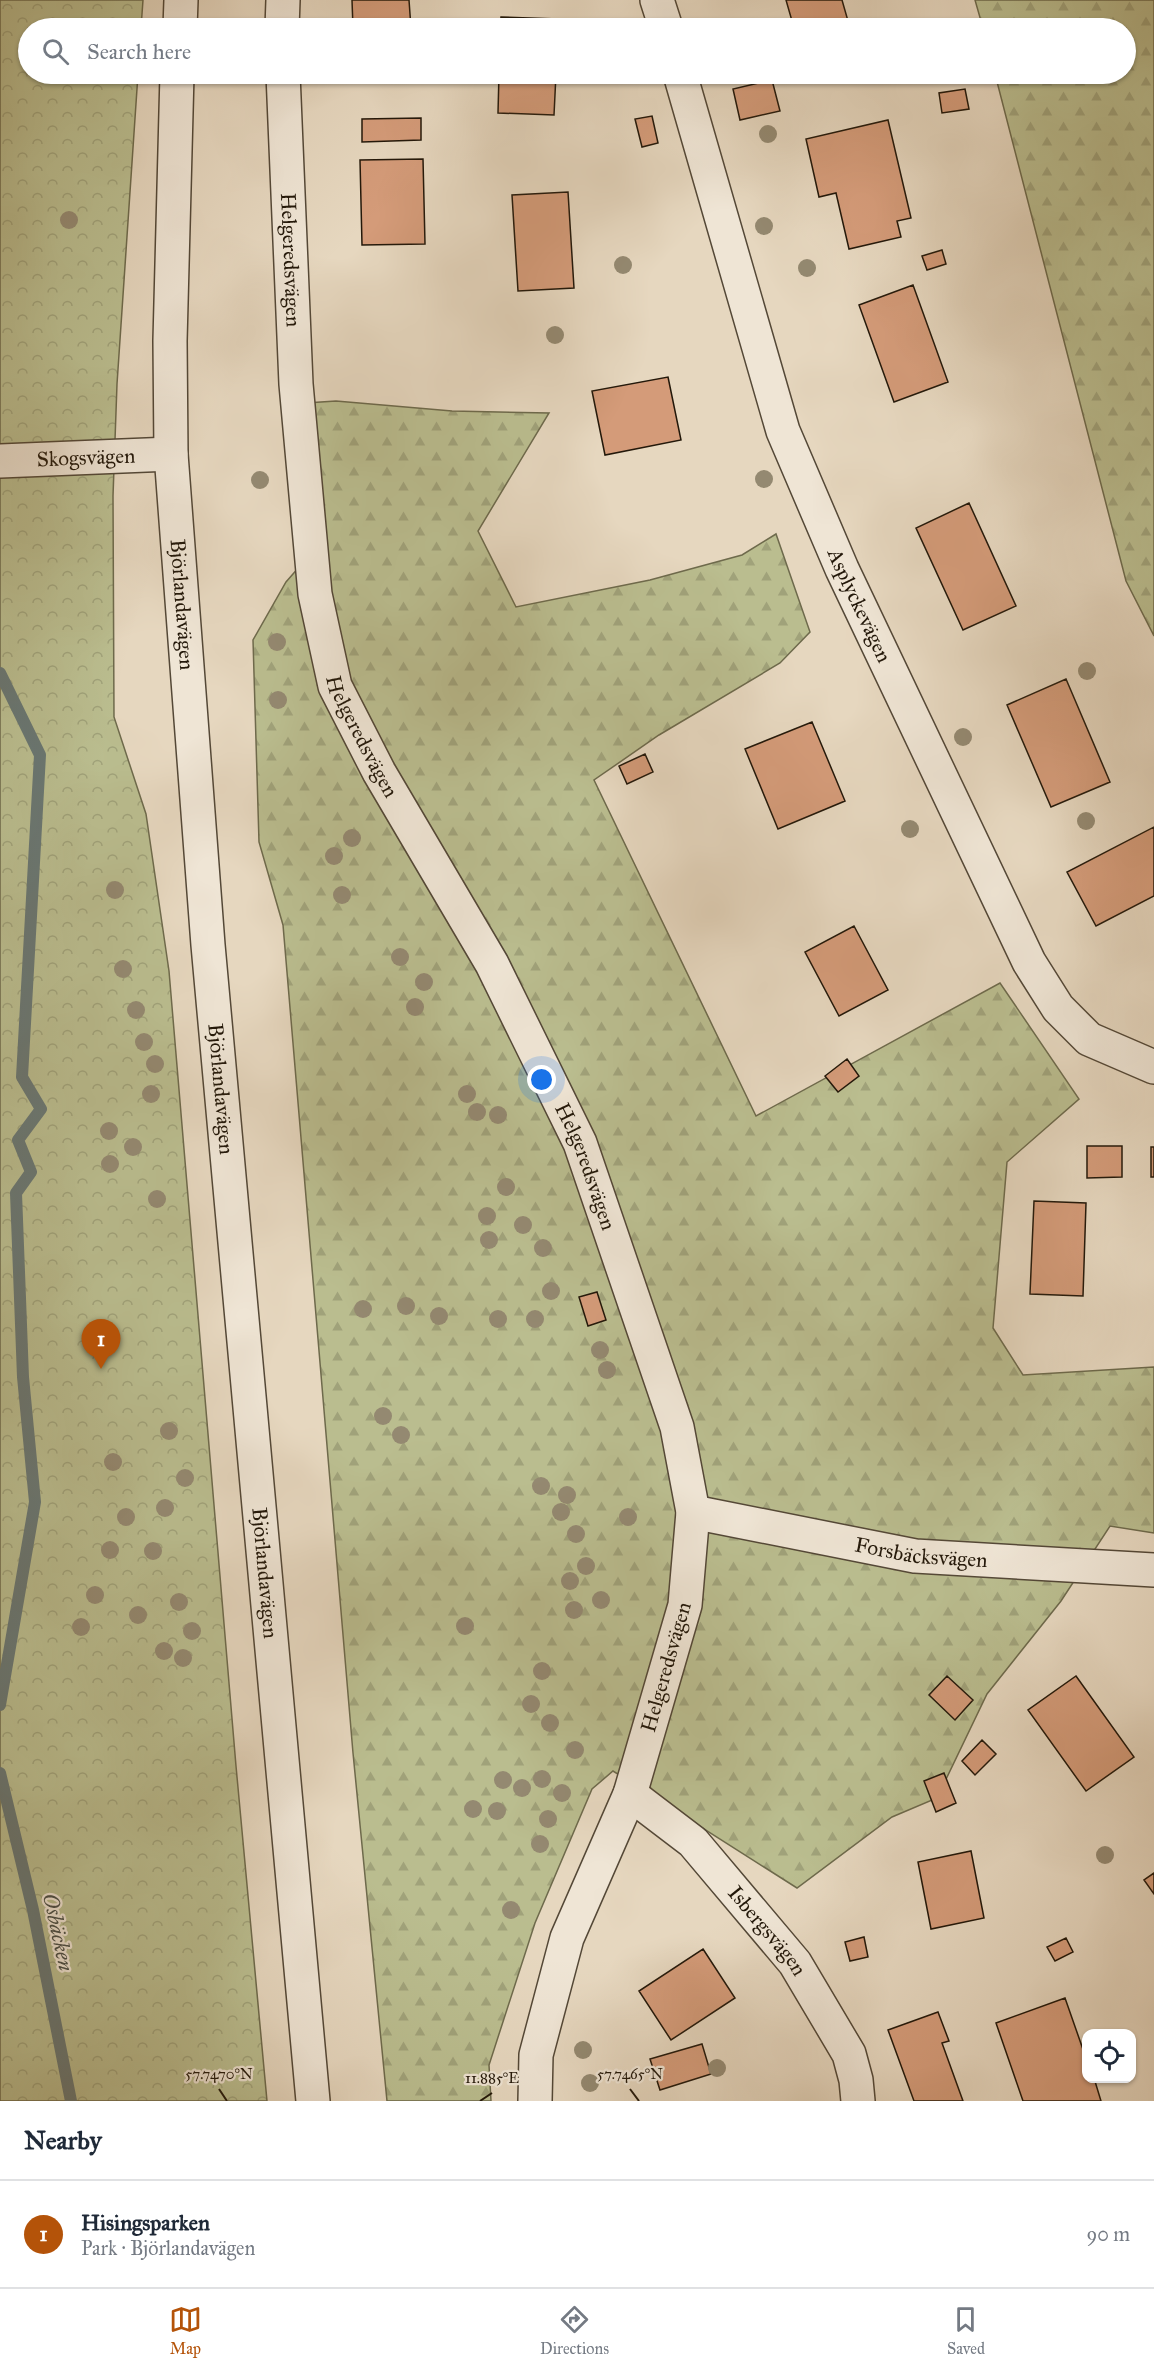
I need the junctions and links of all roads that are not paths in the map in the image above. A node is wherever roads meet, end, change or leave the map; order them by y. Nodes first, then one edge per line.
1 (181, 0) edge
2 (283, 0) edge
3 (657, 0) edge
4 (180, 18) edge
5 (282, 18) edge
6 (663, 18) edge
7 (177, 84) edge
8 (283, 84) edge
9 (683, 84) edge
10 (171, 454) junction
11 (0, 461) edge
12 (1154, 1067) edge
13 (693, 1512) junction
14 (1154, 1570) edge
15 (630, 1794) junction
16 (313, 2101) edge
17 (535, 2101) edge
18 (858, 2101) edge

1 - 4 street
2 - 5 street
3 - 6 street
7 - 10 street, Björlandavägen
8 - 13 street, Helgeredsvägen
9 - 12 street, Asplyckevägen
10 - 11 street, Skogsvägen
10 - 16 street, Björlandavägen
13 - 14 street, Forsbäcksvägen
13 - 15 street, Helgeredsvägen
15 - 17 street, Helgeredsvägen
15 - 18 street, Isbergsvägen

